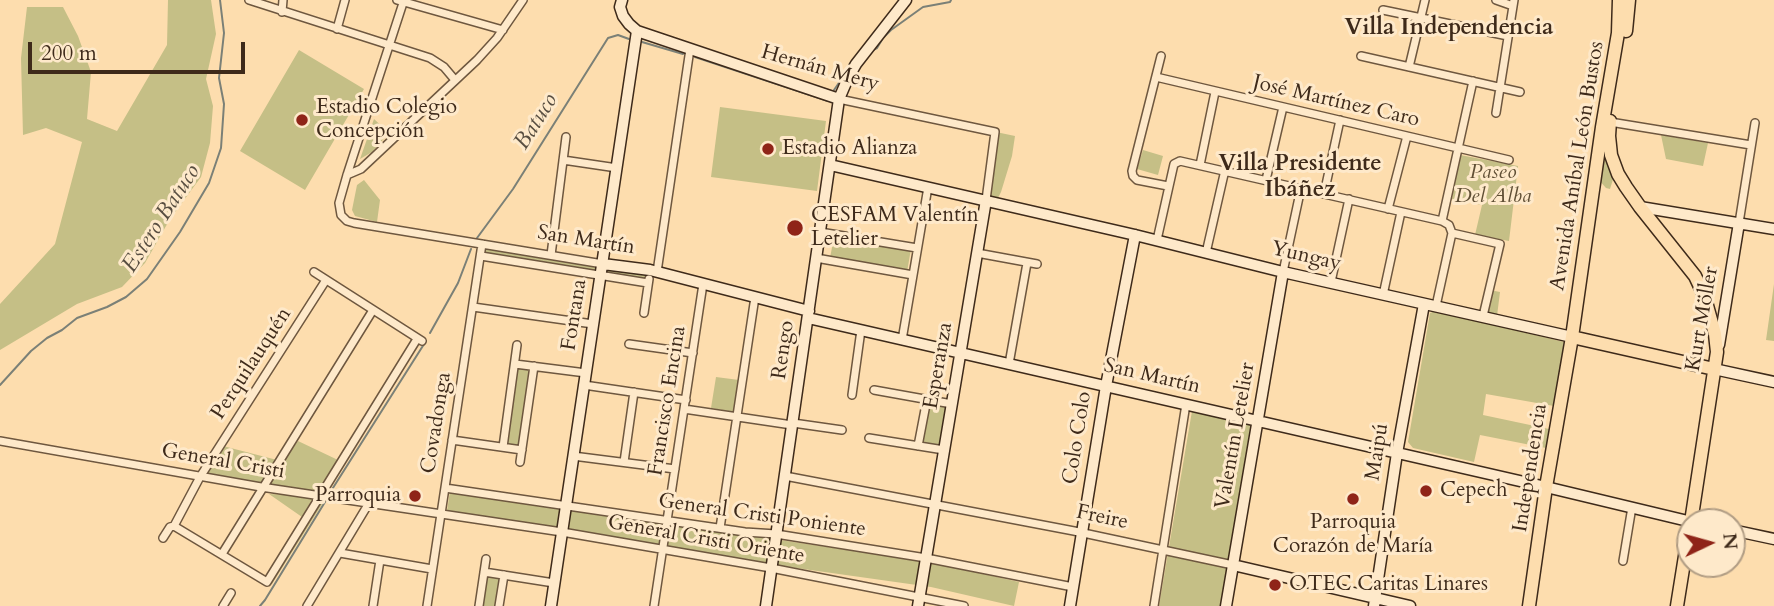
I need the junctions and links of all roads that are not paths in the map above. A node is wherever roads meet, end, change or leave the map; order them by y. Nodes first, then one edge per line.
1 (249, 0) edge
2 (283, 0) edge
3 (345, 0) edge
4 (523, 0) edge
5 (622, 0) edge
6 (906, 0) edge
7 (1425, 0) edge
8 (1496, 0) edge
9 (1619, 0) edge
10 (1629, 0) edge
11 (402, 1) edge
12 (1513, 3) edge
13 (1383, 10) dead end
14 (282, 12) junction
15 (1421, 17) junction
16 (337, 29) junction
17 (503, 30) junction
18 (637, 31) junction
19 (1508, 36) junction
20 (390, 45) junction
21 (690, 49) junction
22 (1161, 56) dead end
23 (1361, 56) dead end
24 (1409, 67) junction
25 (1156, 77) junction
26 (455, 80) junction
27 (1473, 81) junction
28 (1500, 87) junction
29 (1215, 92) junction
30 (1520, 92) dead end
31 (839, 99) junction
32 (1283, 107) junction
33 (1496, 113) dead end
34 (1340, 120) junction
35 (1610, 122) junction
36 (1755, 123) dead end
37 (995, 132) joint
38 (1407, 136) junction
39 (566, 137) dead end
40 (1751, 145) junction
41 (1458, 148) junction
42 (563, 160) junction
43 (1509, 160) dead end
44 (830, 165) junction
45 (1200, 165) junction
46 (617, 168) junction
47 (1225, 170) junction
48 (347, 175) junction
49 (1266, 180) junction
50 (1168, 186) junction
51 (928, 187) junction
52 (1301, 188) junction
53 (1324, 194) junction
54 (1349, 199) junction
55 (986, 200) junction
56 (1640, 207) junction
57 (1388, 209) junction
58 (1401, 212) junction
59 (1442, 221) junction
60 (1739, 223) junction
61 (1774, 229) edge
62 (820, 232) junction
63 (1452, 233) junction
64 (1135, 235) junction
65 (1157, 240) junction
66 (482, 244) junction
67 (917, 248) junction
68 (978, 253) junction
69 (1206, 253) junction
70 (551, 255) junction
71 (481, 256) junction
72 (817, 258) junction
73 (1027, 263) junction
74 (1037, 264) dead end
75 (602, 269) junction
76 (654, 271) junction
77 (314, 272) dead end
78 (1283, 272) junction
79 (913, 275) junction
80 (326, 280) junction
81 (1331, 282) junction
82 (648, 283) junction
83 (703, 284) junction
84 (1384, 295) junction
85 (755, 297) junction
86 (1424, 304) junction
87 (1436, 306) junction
88 (473, 307) junction
89 (373, 310) junction
90 (1575, 312) junction
91 (643, 313) dead end
92 (808, 314) junction
93 (1483, 316) junction
94 (593, 324) junction
95 (1713, 324) junction
96 (861, 330) junction
97 (1572, 337) junction
98 (902, 340) junction
99 (1592, 341) junction
100 (629, 344) dead end
101 (517, 345) dead end
102 (1717, 352) junction
103 (693, 353) junction
104 (961, 353) junction
105 (1686, 362) junction
106 (515, 364) junction
107 (1009, 364) junction
108 (534, 366) junction
109 (1714, 369) junction
110 (586, 373) junction
111 (1774, 382) edge
112 (584, 385) junction
113 (1106, 386) junction
114 (874, 390) dead end
115 (634, 392) junction
116 (852, 395) dead end
117 (927, 399) junction
118 (685, 400) junction
119 (952, 404) junction
120 (1186, 404) junction
121 (684, 409) junction
122 (737, 417) junction
123 (1259, 421) junction
124 (792, 424) junction
125 (842, 430) dead end
126 (869, 438) dead end
127 (452, 440) junction
128 (0, 441) edge
129 (918, 446) junction
130 (503, 447) junction
131 (522, 450) junction
132 (944, 450) junction
133 (1397, 453) junction
134 (573, 456) junction
135 (520, 462) dead end
136 (624, 462) junction
137 (675, 469) junction
138 (785, 476) junction
139 (200, 477) junction
140 (1546, 487) junction
141 (261, 488) junction
142 (445, 488) junction
143 (319, 495) junction
144 (369, 503) junction
145 (936, 504) junction
146 (566, 505) junction
147 (1632, 508) junction
148 (1693, 508) edge
149 (441, 514) junction
150 (667, 519) junction
151 (1676, 519) edge
152 (174, 526) junction
153 (720, 528) junction
154 (562, 532) junction
155 (1082, 533) junction
156 (1746, 533) edge
157 (776, 534) junction
158 (163, 538) dead end
159 (1774, 539) edge
160 (663, 550) junction
161 (1163, 551) junction
162 (340, 553) junction
163 (222, 554) junction
164 (926, 558) junction
165 (486, 559) dead end
166 (380, 560) junction
167 (1623, 561) dead end
168 (1233, 565) junction
169 (771, 568) junction
170 (432, 569) junction
171 (484, 572) junction
172 (504, 575) junction
173 (1682, 578) edge
174 (554, 583) junction
175 (1073, 587) junction
176 (231, 593) dead end
177 (919, 601) edge
178 (1375, 602) edge
179 (373, 605) edge
180 (223, 606) edge
181 (307, 606) edge
182 (427, 606) edge
183 (479, 606) edge
184 (499, 606) edge
185 (551, 606) edge
186 (654, 606) edge
187 (766, 606) edge
188 (964, 606) edge
189 (1070, 606) edge
190 (1154, 606) edge
191 (1226, 606) edge
192 (1410, 606) edge
193 (1529, 606) edge
194 (1677, 606) edge

1 - 14 street
2 - 14 street
3 - 16 street
4 - 17 street
5 - 18 main road
6 - 31 main road, Rengo
7 - 15 street
8 - 12 street
9 - 90 main road, Avenida Aníbal León Bustos
10 - 35 main road, Avenida Aníbal León Bustos
11 - 17 street
11 - 20 street
12 - 19 street
13 - 15 street
14 - 16 street
15 - 19 street
15 - 24 street
16 - 20 street
17 - 26 street
18 - 21 main road, Hernán Mery
18 - 46 main road, Fontana
19 - 28 street
20 - 26 street
20 - 48 street
21 - 31 main road, Hernán Mery
21 - 76 street
22 - 25 street
23 - 24 street
24 - 27 street
25 - 29 street, José Martínez Caro
25 - 50 street
26 - 48 street
27 - 28 street
27 - 41 street
28 - 30 street
28 - 33 street
29 - 32 street, José Martínez Caro
29 - 45 street
31 - 37 street, Hernán Mery
31 - 44 main road, Rengo
32 - 34 street, José Martínez Caro
32 - 49 street
34 - 38 street, José Martínez Caro
34 - 53 street
35 - 40 street
35 - 56 main road, Avenida Aníbal León Bustos
36 - 40 street, Kurt Möller
37 - 55 street, Esperanza
38 - 41 street, José Martínez Caro
38 - 57 street
39 - 42 street
40 - 60 street, Kurt Möller
41 - 43 street, José Martínez Caro
41 - 59 street
42 - 46 street
42 - 70 street
44 - 51 main road, Yungay
44 - 62 main road, Rengo
45 - 47 street
45 - 50 street
46 - 75 main road, Fontana
47 - 49 street
47 - 69 street
48 - 66 street, San Martín
49 - 52 street
50 - 65 street
51 - 55 main road, Yungay
51 - 67 street
52 - 53 street
52 - 78 street
53 - 54 street
54 - 57 street
54 - 81 street
55 - 64 main road, Yungay
55 - 68 main road, Esperanza
56 - 60 main road
56 - 95 main road, Avenida Aníbal León Bustos
57 - 58 street
58 - 59 street
58 - 84 street
59 - 63 street
60 - 61 main road
60 - 102 main road, Kurt Möller
62 - 67 street
62 - 72 main road, Rengo
63 - 87 street
63 - 93 street
64 - 65 main road, Yungay
64 - 113 main road, Colo Colo
65 - 69 main road, Yungay
66 - 70 street, San Martín
66 - 71 street, Covadonga
67 - 79 street
68 - 73 street
68 - 104 main road, Esperanza
69 - 78 main road, Yungay
70 - 75 street, San Martín
71 - 75 street, San Martín
71 - 88 street, Covadonga
72 - 79 street
72 - 92 main road, Rengo
73 - 74 street
73 - 107 street
75 - 76 main road, San Martín
75 - 82 street, San Martín
75 - 94 main road, Fontana
76 - 82 street
76 - 83 main road, San Martín
77 - 80 street
78 - 81 main road, Yungay
78 - 123 main road, Valentín Letelier
79 - 98 street
80 - 89 street
80 - 139 street, Perquilauquén
81 - 84 main road, Yungay
82 - 91 street
83 - 85 main road, San Martín
83 - 103 street, Francisco Encina
84 - 86 main road, Yungay
85 - 92 main road, San Martín
85 - 122 street
86 - 87 main road, Yungay
86 - 133 main road, Maipú
87 - 93 main road, Yungay
88 - 94 street
88 - 127 street, Covadonga
89 - 141 street
89 - 143 street
90 - 97 main road, Avenida Aníbal León Bustos
90 - 99 main road
92 - 96 main road, San Martín
92 - 124 main road, Rengo
93 - 97 main road, Yungay
94 - 110 main road, Fontana
95 - 102 main road, Avenida Aníbal León Bustos
95 - 105 main road
96 - 98 main road, San Martín
96 - 116 street
97 - 99 main road, Yungay
97 - 140 main road, Independencia
98 - 104 main road, San Martín
99 - 105 main road, Yungay
100 - 103 street
101 - 106 street
102 - 109 main road, Kurt Möller
103 - 118 street, Francisco Encina
104 - 107 main road, San Martín
104 - 119 main road, Esperanza
105 - 109 main road, Yungay
106 - 108 street
106 - 130 street
107 - 113 main road, San Martín
108 - 110 street
108 - 131 street
109 - 111 main road, Yungay
109 - 148 main road, Kurt Möller
110 - 112 main road, Fontana
112 - 115 street
112 - 134 main road, Fontana
113 - 120 main road, San Martín
113 - 155 main road, Colo Colo
114 - 117 street
115 - 118 street
115 - 136 street
117 - 119 street
117 - 129 street, Esperanza
118 - 121 street, Francisco Encina
119 - 132 main road, Esperanza
120 - 123 main road, San Martín
120 - 161 street
121 - 122 street
121 - 137 street, Francisco Encina
122 - 124 street
122 - 153 street
123 - 133 main road, San Martín
123 - 168 main road, Valentín Letelier
124 - 125 street
124 - 138 main road, Rengo
126 - 129 street
127 - 130 street
127 - 142 street, Covadonga
128 - 139 street, General Cristi
129 - 132 street
130 - 131 street
131 - 135 street
132 - 145 main road, Esperanza
133 - 140 main road, San Martín
133 - 178 main road, Maipú
134 - 136 street
134 - 146 main road, Fontana
136 - 137 street
137 - 150 street, Francisco Encina
138 - 145 street, Freire
138 - 157 main road, Rengo
139 - 141 street, General Cristi
139 - 152 street, Perquilauquén
140 - 147 main road, San Martín
140 - 193 main road, Independencia
141 - 143 street, General Cristi
141 - 163 street
142 - 146 street, General Cristi Poniente
142 - 149 street, Covadonga
143 - 144 street, General Cristi
143 - 163 street
144 - 149 street, General Cristi
144 - 162 street
145 - 155 street, Freire
145 - 164 main road, Esperanza
146 - 150 street, General Cristi Poniente
146 - 154 main road, Fontana
147 - 151 main road, San Martín
147 - 167 street
149 - 154 street, General Cristi Oriente
149 - 170 street, Covadonga
150 - 153 street, General Cristi Poniente
150 - 160 street, Francisco Encina
152 - 158 street, Perquilauquén
152 - 163 street
153 - 157 street, General Cristi Poniente
154 - 160 street, General Cristi Oriente
154 - 174 main road, Fontana
155 - 161 street, Freire
155 - 175 main road, Colo Colo
156 - 159 main road
157 - 164 street, General Cristi Poniente
157 - 169 main road, Rengo
160 - 169 street, General Cristi Oriente
160 - 186 street, Francisco Encina
161 - 168 street, Freire
161 - 190 street
162 - 166 street
162 - 181 street
164 - 175 street, General Cristi Poniente
164 - 177 main road, Esperanza
165 - 171 street
166 - 170 street
166 - 179 street
168 - 178 main road, Freire
168 - 191 main road, Valentín Letelier
169 - 177 street, General Cristi Oriente
169 - 187 main road, Rengo
170 - 182 street, Covadonga
171 - 172 street
171 - 183 street
172 - 174 street
172 - 184 street
173 - 194 main road, Kurt Möller
174 - 185 main road, Fontana
175 - 189 main road, Colo Colo
176 - 180 street
177 - 188 street, General Cristi Oriente
178 - 192 main road, Freire

